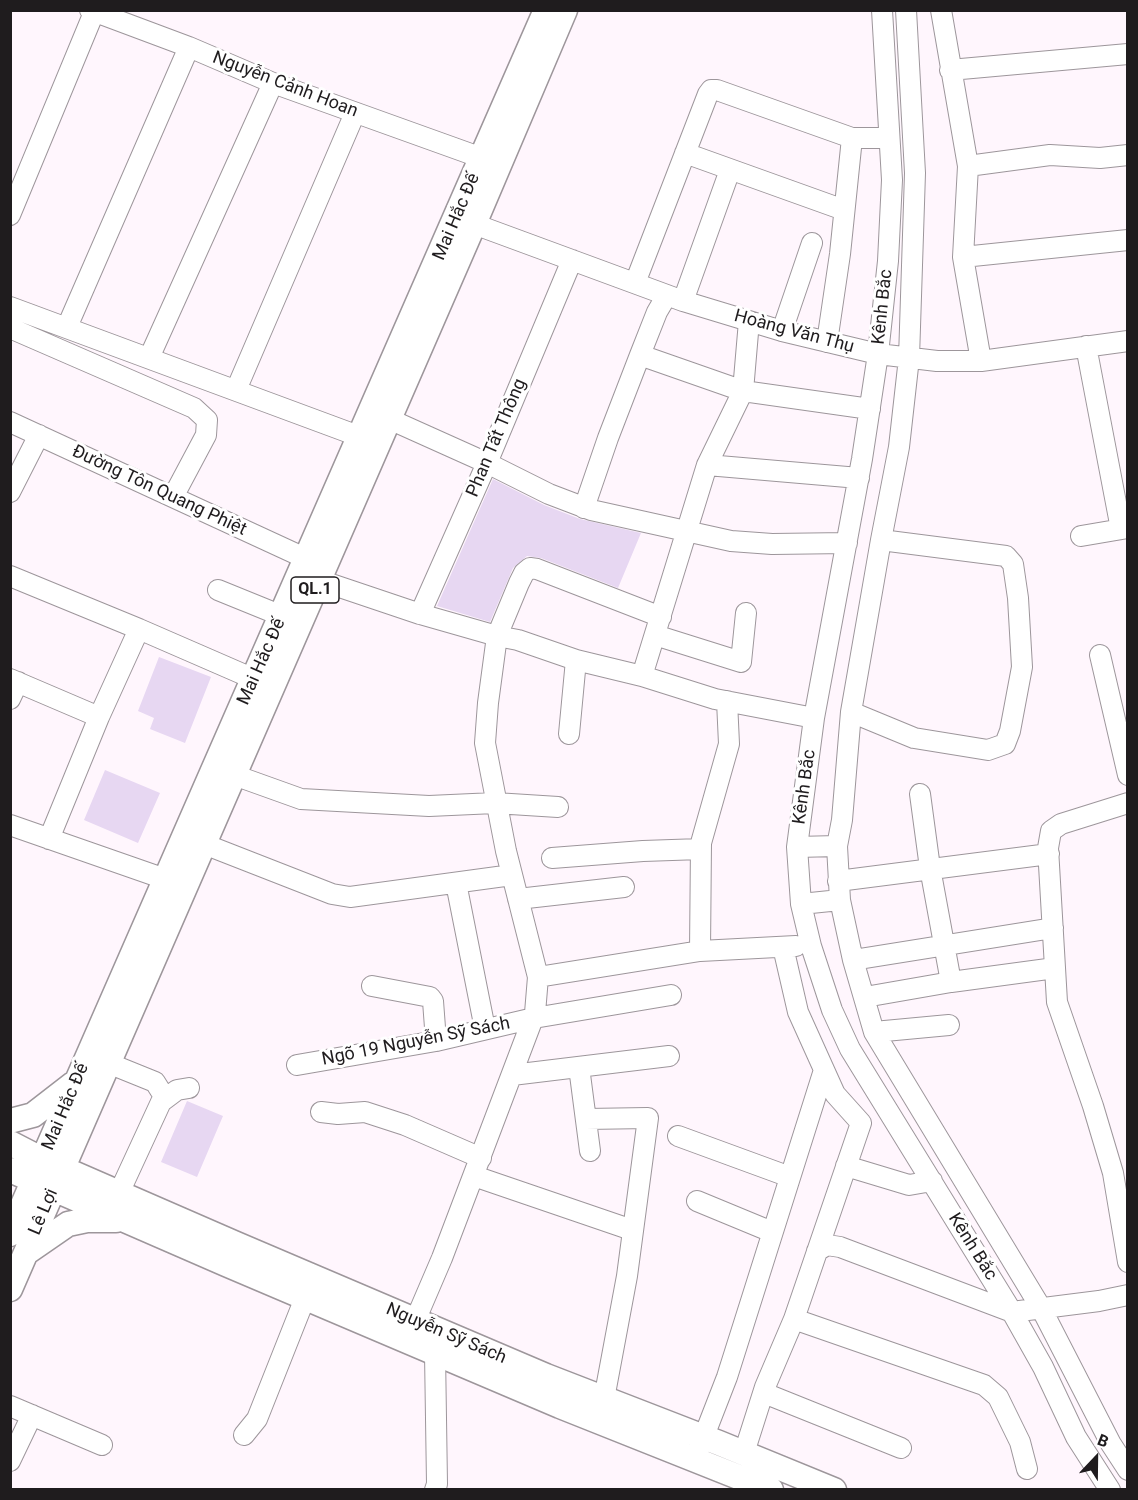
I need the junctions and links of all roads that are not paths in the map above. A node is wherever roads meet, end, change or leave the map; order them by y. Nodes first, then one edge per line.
1 (546, 10) edge
2 (565, 10) edge
3 (882, 10) edge
4 (906, 10) edge
5 (941, 10) edge
6 (93, 11) edge
7 (189, 47) junction
8 (1128, 54) edge
9 (950, 70) junction
10 (273, 83) junction
11 (355, 113) junction
12 (852, 138) junction
13 (889, 138) junction
14 (685, 153) junction
15 (1128, 155) edge
16 (482, 158) junction
17 (968, 166) junction
18 (730, 170) junction
19 (844, 210) junction
20 (10, 215) edge
21 (474, 224) junction
22 (1128, 240) edge
23 (812, 243) dead end
24 (963, 257) junction
25 (572, 261) junction
26 (635, 283) junction
27 (675, 298) junction
28 (10, 307) edge
29 (749, 321) junction
30 (67, 327) junction
31 (10, 328) edge
32 (782, 331) junction
33 (1128, 341) edge
34 (826, 342) junction
35 (412, 345) junction
36 (1086, 346) junction
37 (878, 354) junction
38 (640, 355) junction
39 (149, 358) junction
40 (909, 358) junction
41 (981, 361) junction
42 (236, 390) junction
43 (743, 391) junction
44 (870, 409) junction
45 (389, 419) junction
46 (10, 422) edge
47 (39, 435) junction
48 (361, 437) junction
49 (488, 463) junction
50 (708, 465) junction
51 (858, 478) junction
52 (10, 492) edge
53 (174, 497) junction
54 (584, 508) junction
55 (1124, 529) edge
56 (687, 532) junction
57 (1081, 536) dead end
58 (881, 540) junction
59 (847, 543) junction
60 (307, 559) junction
61 (10, 576) edge
62 (319, 580) junction
63 (218, 590) dead end
64 (746, 613) dead end
65 (420, 614) junction
66 (282, 616) junction
67 (658, 626) junction
68 (139, 629) junction
69 (498, 636) junction
70 (1100, 655) dead end
71 (576, 660) junction
72 (642, 676) junction
73 (254, 679) junction
74 (13, 686) edge
75 (727, 701) junction
76 (851, 712) junction
77 (99, 717) junction
78 (814, 718) junction
79 (569, 734) dead end
80 (234, 775) junction
81 (1128, 775) edge
82 (920, 794) dead end
83 (495, 803) junction
84 (1128, 803) edge
85 (558, 807) dead end
86 (10, 825) edge
87 (49, 839) junction
88 (204, 844) junction
89 (837, 846) junction
90 (796, 847) junction
91 (701, 849) junction
92 (1049, 854) junction
93 (552, 858) dead end
94 (930, 868) junction
95 (513, 875) junction
96 (165, 879) junction
97 (456, 883) junction
98 (624, 887) dead end
99 (839, 890) junction
100 (518, 899) junction
101 (801, 904) junction
102 (1053, 928) junction
103 (944, 945) junction
104 (811, 946) junction
105 (783, 947) junction
106 (700, 951) junction
107 (853, 960) junction
108 (1055, 968) junction
109 (538, 977) junction
110 (951, 982) junction
111 (372, 986) dead end
112 (672, 995) dead end
113 (865, 997) junction
114 (534, 1018) junction
115 (949, 1025) dead end
116 (485, 1029) junction
117 (874, 1032) junction
118 (436, 1041) junction
119 (669, 1056) dead end
120 (108, 1063) junction
121 (297, 1065) dead end
122 (579, 1067) junction
123 (824, 1070) junction
124 (512, 1075) junction
125 (77, 1081) junction
126 (189, 1088) dead end
127 (165, 1098) junction
128 (321, 1112) dead end
129 (586, 1119) junction
130 (10, 1120) edge
131 (678, 1136) dead end
132 (10, 1143) edge
133 (590, 1151) dead end
134 (846, 1166) junction
135 (477, 1167) junction
136 (10, 1170) edge
137 (48, 1174) junction
138 (789, 1176) junction
139 (932, 1181) junction
140 (119, 1193) junction
141 (697, 1201) dead end
142 (122, 1219) junction
143 (632, 1230) junction
144 (772, 1232) junction
145 (10, 1234) edge
146 (817, 1251) junction
147 (26, 1253) junction
148 (231, 1254) junction
149 (1128, 1262) edge
150 (10, 1289) edge
151 (1128, 1295) edge
152 (305, 1298) junction
153 (355, 1307) junction
154 (1041, 1308) junction
155 (1012, 1312) junction
156 (794, 1319) junction
157 (415, 1321) junction
158 (435, 1353) junction
159 (542, 1386) junction
160 (765, 1387) junction
161 (604, 1399) junction
162 (10, 1406) edge
163 (32, 1415) junction
164 (244, 1435) dead end
165 (704, 1438) junction
166 (1119, 1442) edge
167 (102, 1445) dead end
168 (901, 1448) dead end
169 (744, 1453) junction
170 (695, 1460) junction
171 (10, 1461) edge
172 (1027, 1469) dead end
173 (1128, 1470) edge
174 (435, 1490) edge
175 (771, 1490) edge
176 (834, 1490) edge
177 (1110, 1490) edge

1 - 16 main road, Mai Hắc Đế / QL.1
2 - 21 main road, Mai Hắc Đế / QL.1
3 - 13 street, Kênh Bắc
4 - 40 street, Kênh Bắc
5 - 9 street
6 - 7 street, Nguyễn Cảnh Hoan
6 - 20 street
7 - 10 street, Nguyễn Cảnh Hoan
7 - 30 street
8 - 9 street
9 - 17 street
10 - 11 street, Nguyễn Cảnh Hoan
10 - 39 street
11 - 16 street, Nguyễn Cảnh Hoan
11 - 42 street
12 - 13 street
12 - 14 street
12 - 19 street
13 - 37 street, Kênh Bắc
14 - 18 street
14 - 26 street
15 - 17 street
16 - 35 main road, Mai Hắc Đế / QL.1
17 - 24 street
18 - 19 street
18 - 27 street
19 - 34 street
21 - 25 street, Hoàng Văn Thụ
21 - 35 main road, Mai Hắc Đế / QL.1
22 - 24 street
23 - 32 street
24 - 41 street
25 - 26 street, Hoàng Văn Thụ
25 - 49 street, Phan Tất Thông
26 - 27 street, Hoàng Văn Thụ
27 - 29 street, Hoàng Văn Thụ
27 - 38 street
28 - 30 street
29 - 32 street, Hoàng Văn Thụ
29 - 43 street
30 - 39 street
31 - 53 street
32 - 34 street, Hoàng Văn Thụ
33 - 36 street, Hoàng Văn Thụ
34 - 37 street, Hoàng Văn Thụ
35 - 45 main road, Mai Hắc Đế / QL.1
35 - 48 main road, Mai Hắc Đế / QL.1
36 - 41 street, Hoàng Văn Thụ
36 - 55 street
37 - 40 street, Hoàng Văn Thụ
37 - 44 street, Kênh Bắc
38 - 43 street
38 - 54 street
39 - 42 street
40 - 41 street, Hoàng Văn Thụ
40 - 58 street, Kênh Bắc
42 - 48 street
43 - 44 street
43 - 50 street
44 - 51 street, Kênh Bắc
45 - 49 street
45 - 62 main road, Mai Hắc Đế / QL.1
46 - 47 street, Đường Tôn Quang Phiệt
47 - 52 street
47 - 53 street, Đường Tôn Quang Phiệt
48 - 60 main road, Mai Hắc Đế / QL.1
49 - 54 street
49 - 65 street, Phan Tất Thông
50 - 51 street
50 - 56 street
51 - 59 street, Kênh Bắc
53 - 60 street, Đường Tôn Quang Phiệt
54 - 56 street
55 - 57 street
56 - 59 street
56 - 67 street
58 - 76 street, Kênh Bắc
58 - 76 street
59 - 78 street, Kênh Bắc
60 - 66 main road, Mai Hắc Đế / QL.1
61 - 68 street
62 - 65 street
62 - 80 main road, Mai Hắc Đế / QL.1
63 - 66 street
64 - 67 street
65 - 69 street
66 - 73 main road, Mai Hắc Đế / QL.1
67 - 69 street
67 - 72 street
68 - 73 street
68 - 77 street
69 - 71 street
69 - 83 street
70 - 81 street
71 - 72 street
71 - 79 street
72 - 75 street
73 - 96 main road, Mai Hắc Đế / QL.1
74 - 77 street
75 - 78 street
75 - 91 street
76 - 89 street, Kênh Bắc
77 - 87 street
78 - 90 street, Kênh Bắc
80 - 83 street
80 - 88 main road, Mai Hắc Đế / QL.1
82 - 94 street
83 - 85 street
83 - 95 street
84 - 92 street
86 - 87 street
87 - 96 street
88 - 97 street
88 - 120 main road, Mai Hắc Đế / QL.1
89 - 90 street
89 - 99 street, Kênh Bắc
90 - 101 street, Kênh Bắc
91 - 93 street
91 - 106 street
92 - 94 street
92 - 102 street
94 - 99 street
94 - 103 street
95 - 97 street
95 - 100 street
96 - 125 main road, Mai Hắc Đế / QL.1
97 - 116 street
98 - 100 street
99 - 101 street
99 - 107 street, Kênh Bắc
100 - 109 street
101 - 104 street, Kênh Bắc
102 - 103 street
102 - 108 street
103 - 107 street
103 - 110 street
104 - 105 street
104 - 139 street, Kênh Bắc
105 - 106 street
105 - 123 street
106 - 109 street
107 - 113 street, Kênh Bắc
108 - 110 street
108 - 149 street
109 - 114 street
110 - 113 street
111 - 118 street
112 - 114 street, Ngõ 19 Nguyễn Sỹ Sách
113 - 117 street, Kênh Bắc
114 - 116 street, Ngõ 19 Nguyễn Sỹ Sách
114 - 124 street
115 - 117 street
116 - 118 street, Ngõ 19 Nguyễn Sỹ Sách
117 - 154 street, Kênh Bắc
118 - 121 street, Ngõ 19 Nguyễn Sỹ Sách
119 - 122 street
120 - 127 street
120 - 137 main road, Mai Hắc Đế / QL.1
122 - 124 street
122 - 129 street
123 - 134 street
123 - 138 street
124 - 135 street
125 - 130 main road
125 - 137 main road, Mai Hắc Đế / QL.1
126 - 127 street
127 - 140 street
128 - 135 street
129 - 133 street
129 - 143 street
131 - 138 street
132 - 137 main road
134 - 139 street
134 - 146 street
135 - 143 street
135 - 157 street
136 - 137 main road
137 - 140 main road, Nguyễn Sỹ Sách
137 - 142 main road, Nguyễn Sỹ Sách
137 - 145 main road, Lê Lợi / QL.1
137 - 147 main road, Lê Lợi / QL.1
138 - 144 street
139 - 155 street, Kênh Bắc
140 - 148 main road, Nguyễn Sỹ Sách
141 - 144 street
142 - 147 main road
142 - 148 main road, Nguyễn Sỹ Sách
143 - 161 street
144 - 165 street
146 - 155 street
146 - 156 street
147 - 150 main road, Lê Lợi / QL.1
148 - 152 main road, Nguyễn Sỹ Sách
148 - 153 main road, Nguyễn Sỹ Sách
151 - 154 street
152 - 153 main road, Nguyễn Sỹ Sách
152 - 164 street
153 - 157 main road, Nguyễn Sỹ Sách
153 - 158 main road, Nguyễn Sỹ Sách
154 - 155 street
154 - 166 street, Kênh Bắc
155 - 177 street, Kênh Bắc
156 - 160 street
156 - 172 street
157 - 159 main road, Nguyễn Sỹ Sách
158 - 159 main road, Nguyễn Sỹ Sách
158 - 174 street
159 - 161 main road, Nguyễn Sỹ Sách
159 - 170 main road, Nguyễn Sỹ Sách
160 - 168 street
160 - 169 street
161 - 165 main road, Nguyễn Sỹ Sách
162 - 163 street
163 - 167 street
163 - 171 street
165 - 169 main road, Nguyễn Sỹ Sách
165 - 170 street
166 - 173 street, Kênh Bắc
169 - 176 main road, Nguyễn Sỹ Sách
170 - 175 main road, Nguyễn Sỹ Sách

